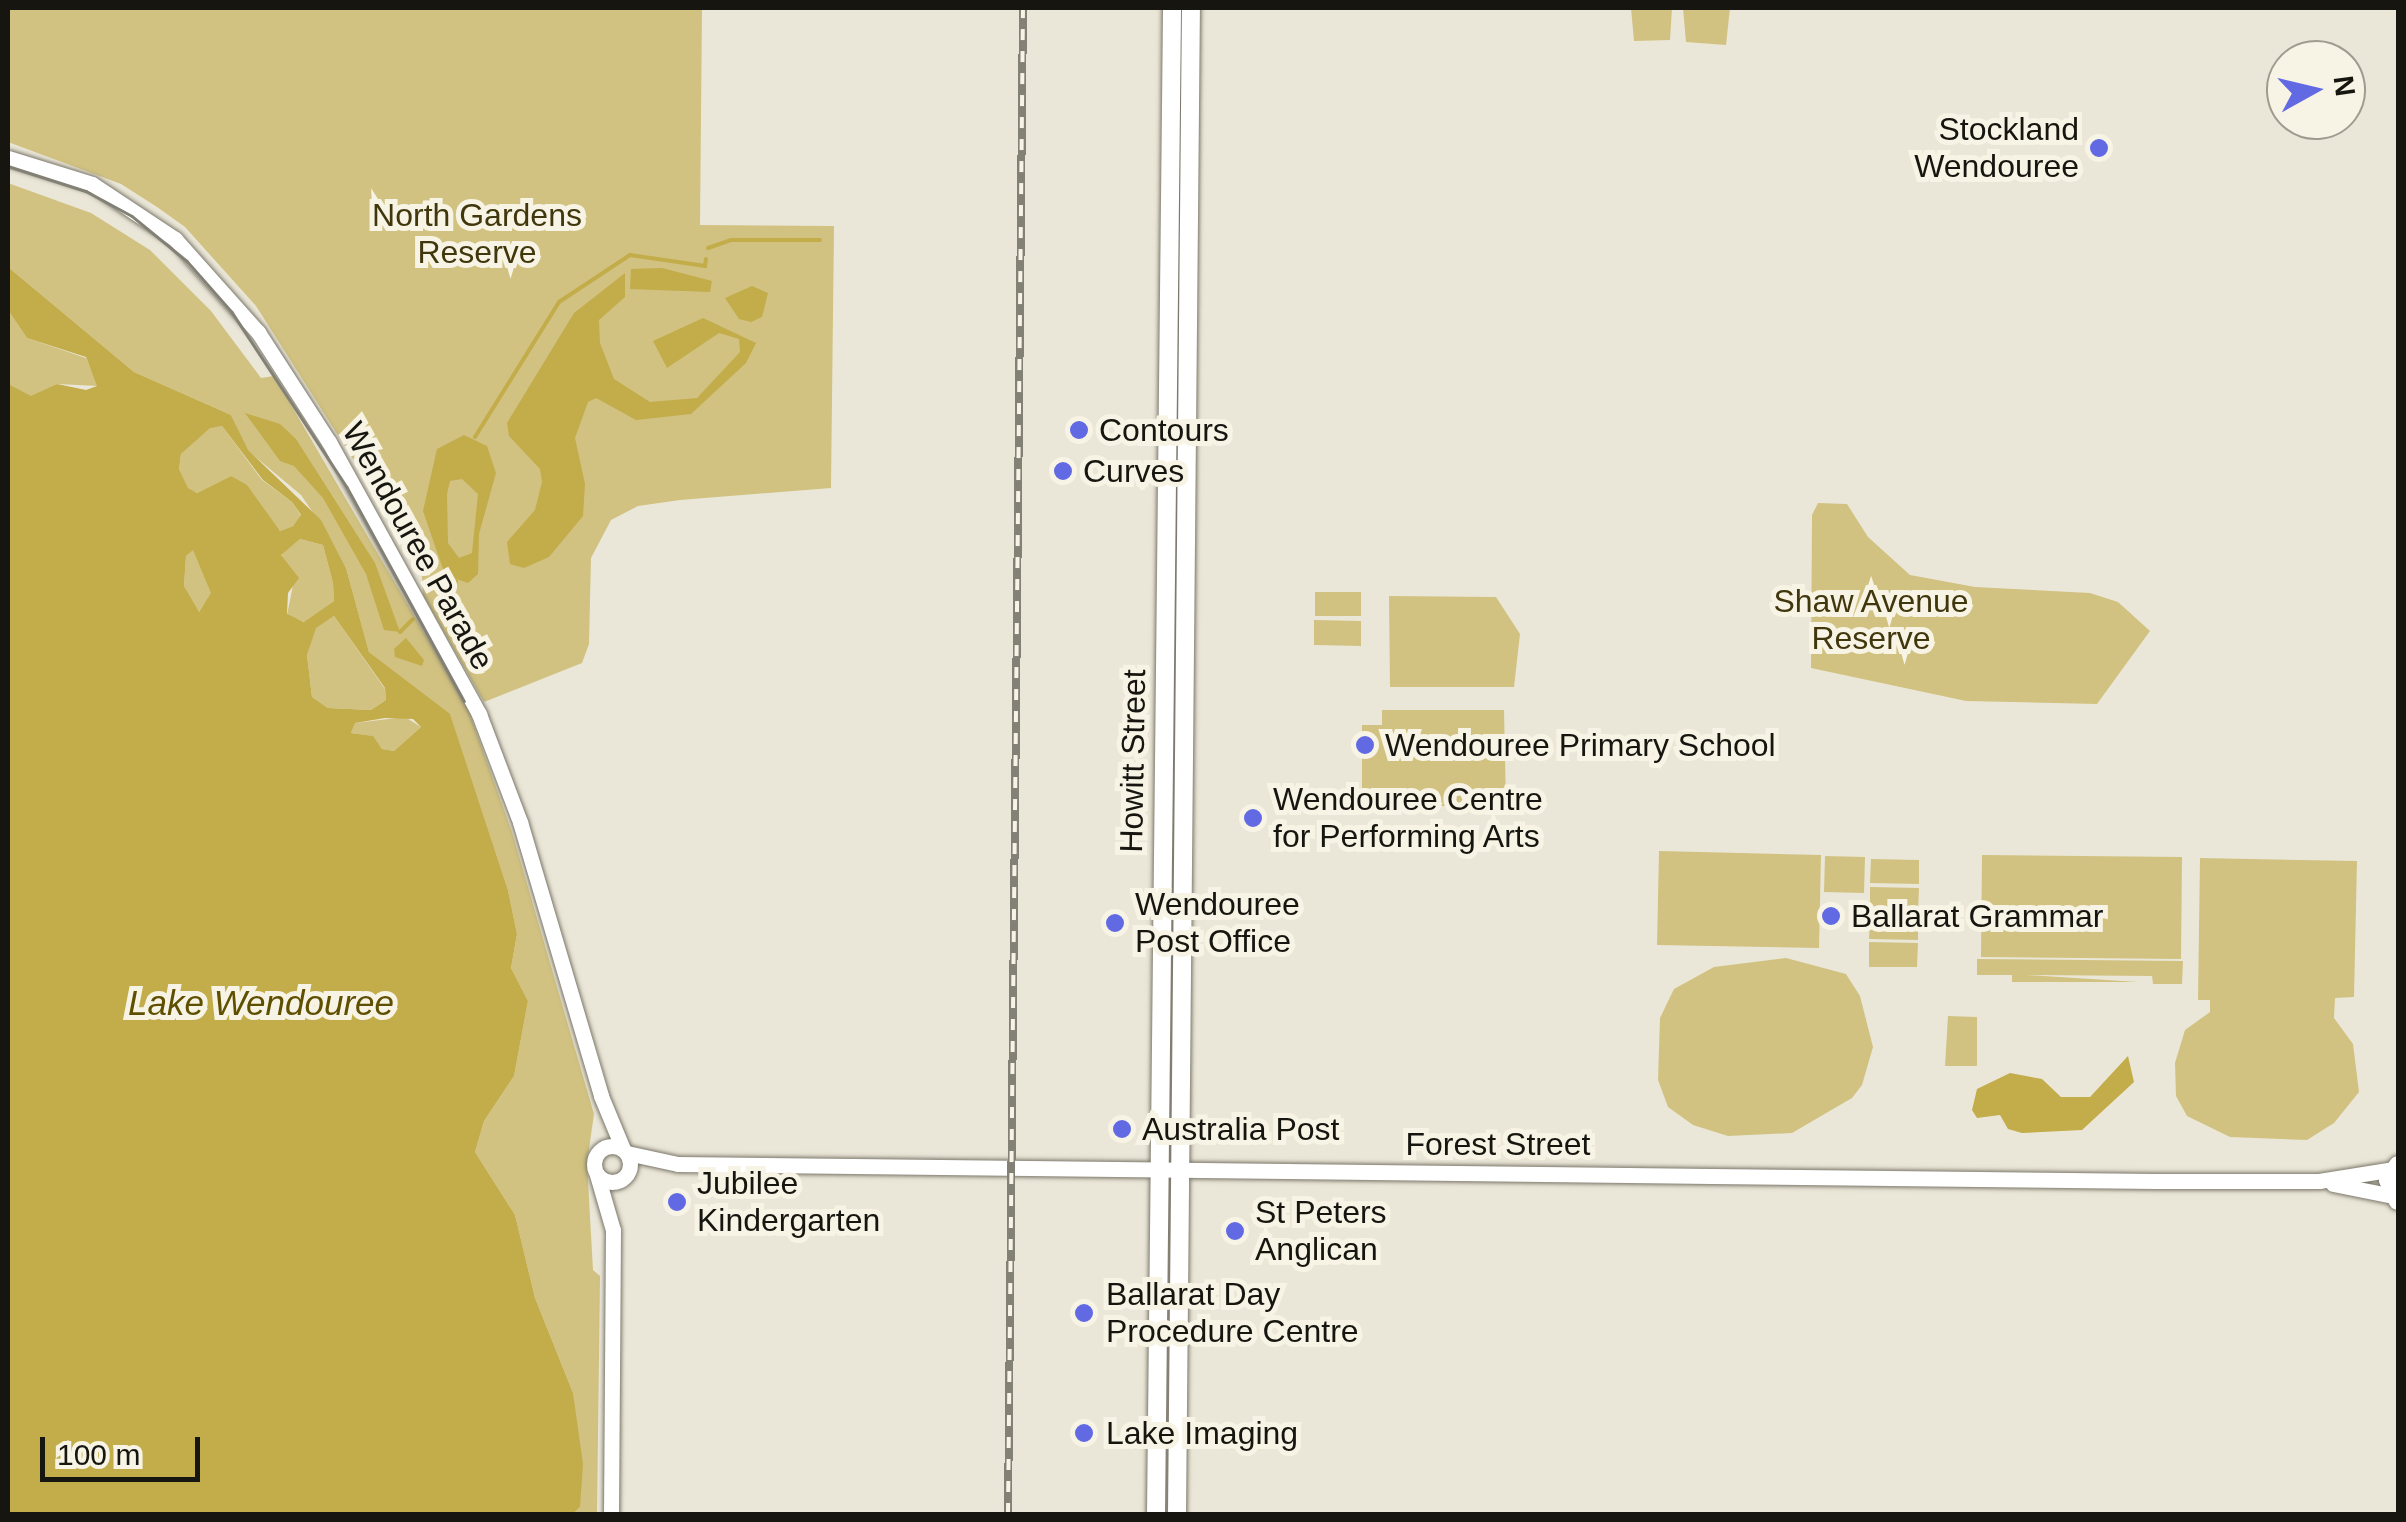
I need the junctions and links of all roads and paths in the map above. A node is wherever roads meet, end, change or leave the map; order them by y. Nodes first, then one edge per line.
1 (1172, 8) edge
2 (1191, 8) edge
3 (1180, 76) junction
4 (8, 158) edge
5 (1179, 228) junction
6 (1160, 961) junction
7 (1181, 961) junction
8 (601, 1096) junction
9 (599, 1150) junction
10 (625, 1151) junction
11 (678, 1164) junction
12 (2396, 1167) edge
13 (1159, 1168) junction
14 (1180, 1168) junction
15 (597, 1174) junction
16 (624, 1178) junction
17 (2319, 1181) junction
18 (2396, 1201) edge
19 (612, 1230) junction
20 (610, 1514) edge
21 (1156, 1514) edge
22 (1176, 1514) edge

1 - 3 main road, Howitt Street
2 - 3 main road, Howitt Street
3 - 5 main road, Howitt Street
4 - 8 street, Wendouree Parade
5 - 6 main road, Howitt Street
5 - 7 main road, Howitt Street
6 - 7 main road
6 - 13 main road, Howitt Street
7 - 14 main road, Howitt Street
8 - 9 street, Wendouree Parade
8 - 10 street, Wendouree Parade
9 - 10 street, Forest Street
9 - 15 street, Wendouree Parade
10 - 11 street, Forest Street
10 - 16 street
11 - 13 street, Forest Street
11 - 16 street, Forest Street
12 - 17 street, Forest Street
12 - 18 main road
13 - 14 street, Forest Street
13 - 21 main road, Howitt Street
14 - 17 street, Forest Street
14 - 22 main road, Howitt Street
15 - 16 street
15 - 19 street
16 - 19 street
17 - 18 street, Forest Street
19 - 20 street

